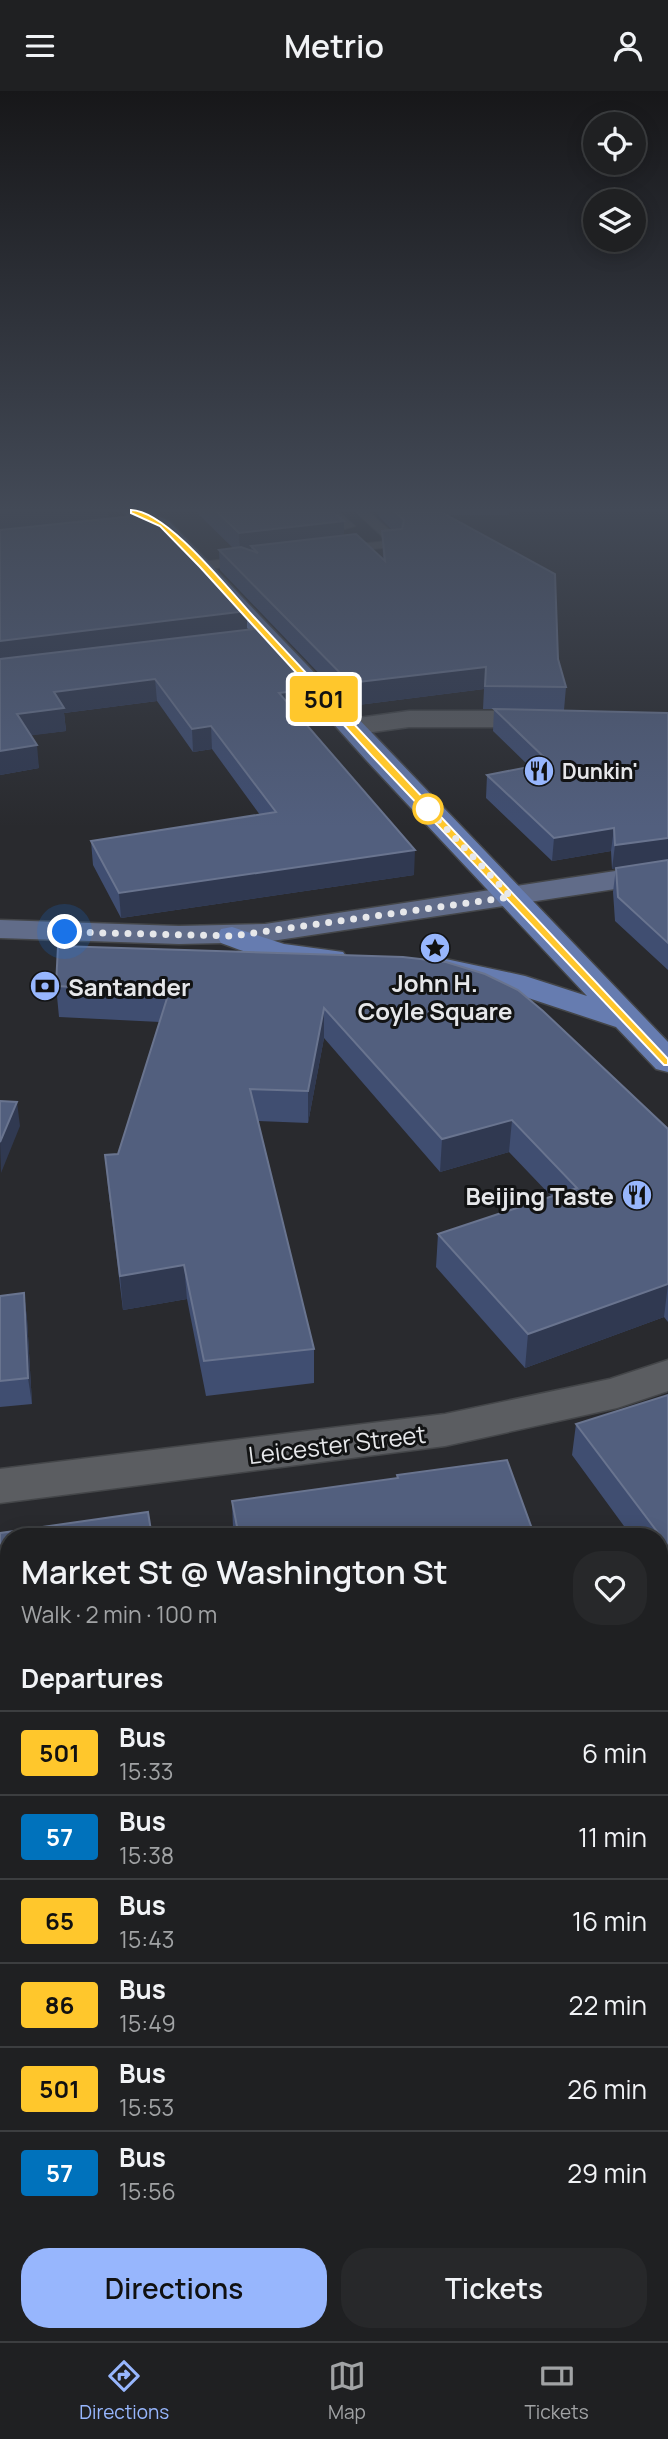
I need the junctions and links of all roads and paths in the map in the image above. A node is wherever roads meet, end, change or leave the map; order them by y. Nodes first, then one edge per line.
1 (239, 617) edge
2 (573, 720) edge
3 (351, 727) junction
4 (668, 871) edge
5 (511, 897) junction
6 (0, 929) edge
7 (233, 936) junction
8 (357, 961) edge
9 (407, 966) edge
10 (628, 1019) junction
11 (668, 1062) edge
12 (668, 1375) edge
13 (0, 1486) edge

1 - 3 main road
2 - 3 street
3 - 5 main road
4 - 5 main road
5 - 7 main road
5 - 10 main road
6 - 7 main road
7 - 8 main road
9 - 10 main road
10 - 11 main road
12 - 13 street, Leicester Street

